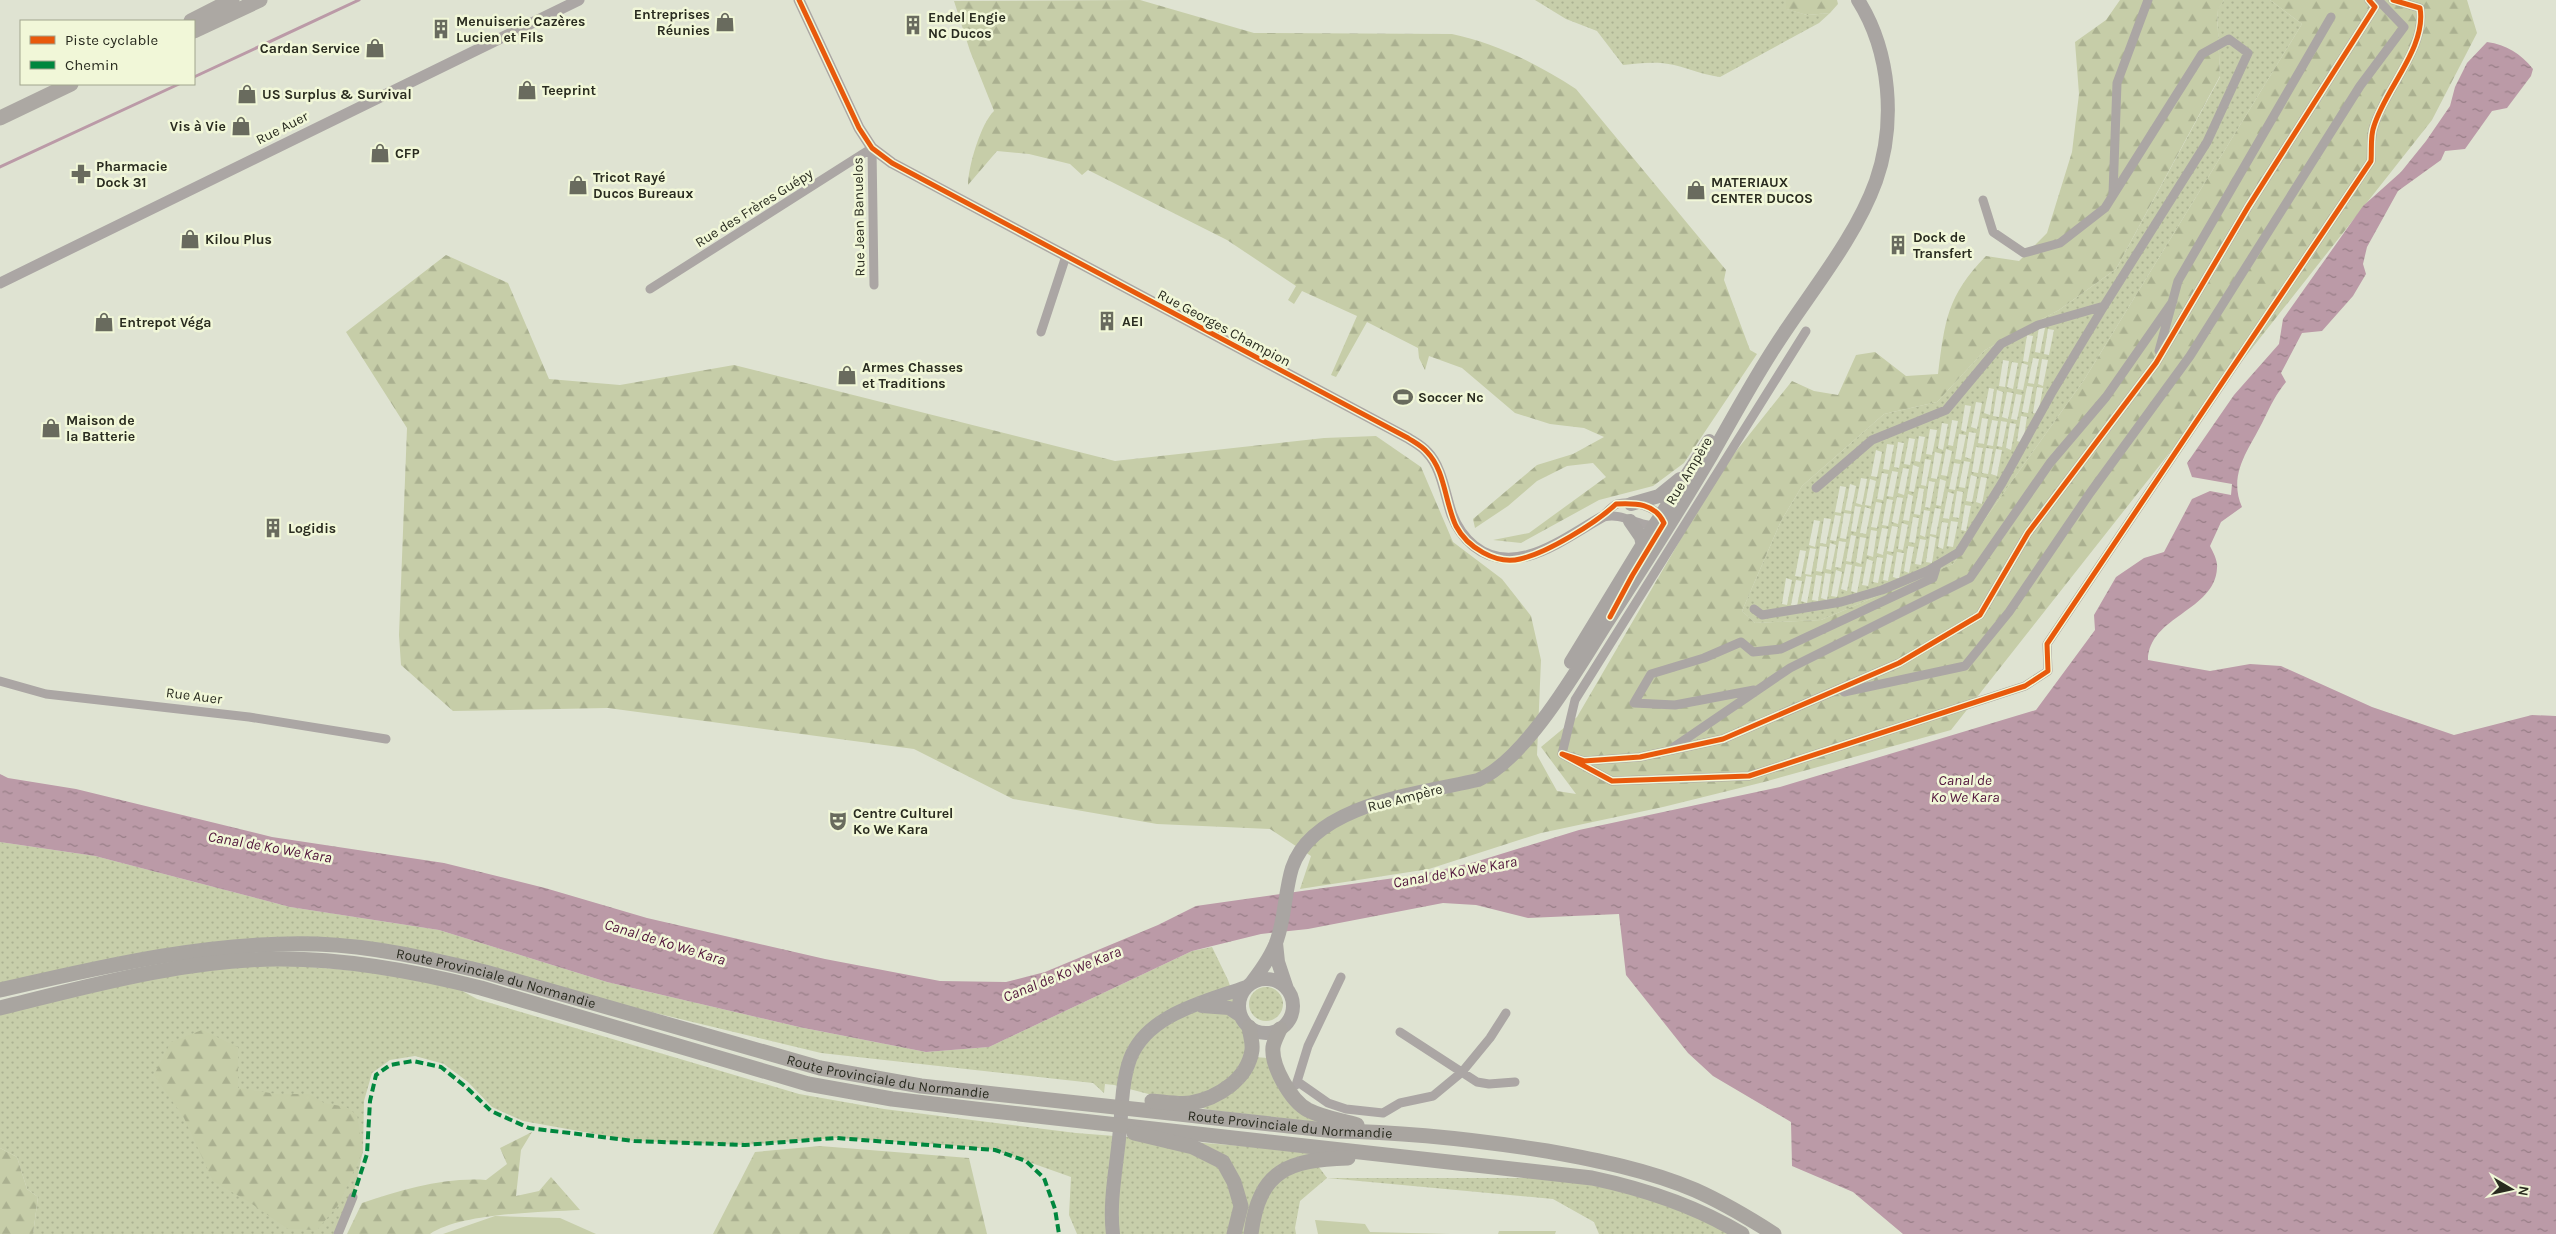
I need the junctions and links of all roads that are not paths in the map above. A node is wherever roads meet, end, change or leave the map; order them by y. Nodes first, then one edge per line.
1 (232, 0) edge
2 (238, 0) edge
3 (260, 0) edge
4 (579, 0) edge
5 (799, 0) edge
6 (1858, 0) edge
7 (2148, 0) edge
8 (2369, 0) edge
9 (2378, 0) edge
10 (2393, 0) edge
11 (2331, 17) dead end
12 (193, 20) edge
13 (210, 24) junction
14 (195, 31) edge
15 (69, 85) edge
16 (0, 118) edge
17 (872, 148) junction
18 (2113, 194) junction
19 (1983, 200) dead end
20 (1066, 256) junction
21 (0, 283) edge
22 (874, 285) dead end
23 (650, 289) dead end
24 (2173, 302) junction
25 (2104, 306) junction
26 (1806, 331) dead end
27 (1041, 332) dead end
28 (2156, 363) junction
29 (1754, 381) junction
30 (1693, 466) junction
31 (1816, 488) dead end
32 (1631, 504) junction
33 (1679, 508) junction
34 (1602, 517) junction
35 (1630, 521) junction
36 (1660, 522) junction
37 (1643, 546) junction
38 (1937, 565) junction
39 (1754, 609) dead end
40 (1610, 617) junction
41 (0, 681) edge
42 (1759, 689) junction
43 (1825, 695) junction
44 (1541, 720) junction
45 (386, 739) dead end
46 (1670, 751) junction
47 (1562, 754) junction
48 (1278, 938) junction
49 (1341, 977) dead end
50 (1249, 985) junction
51 (3, 989) edge
52 (1287, 989) junction
53 (1191, 1006) junction
54 (0, 1008) edge
55 (1506, 1013) dead end
56 (1245, 1022) junction
57 (1280, 1029) junction
58 (1400, 1032) dead end
59 (1462, 1072) junction
60 (1515, 1082) dead end
61 (1295, 1088) junction
62 (1092, 1104) junction
63 (1092, 1121) junction
64 (1380, 1132) junction
65 (1397, 1156) junction
66 (353, 1197) dead end
67 (338, 1234) edge
68 (1113, 1234) edge
69 (1234, 1234) edge
70 (1251, 1234) edge
71 (1742, 1234) edge
72 (1774, 1234) edge

1 - 12 main road
2 - 13 street
3 - 13 main road
4 - 21 street, Rue Auer
5 - 17 street, Rue Georges Champion
6 - 29 main road, Rue Ampère
7 - 18 street
8 - 28 street
9 - 43 street
10 - 47 street
11 - 24 street
13 - 14 main road
15 - 16 main road
17 - 20 street, Rue Georges Champion
17 - 22 street, Rue Jean Banuelos
17 - 23 street, Rue des Frères Guépy
18 - 19 street
18 - 25 street
20 - 27 street
20 - 34 street, Rue Georges Champion
24 - 28 street
24 - 42 street
25 - 31 street
25 - 38 street
26 - 47 street
28 - 43 street
29 - 30 main road, Rue Ampère
29 - 33 main road, Rue Ampère
30 - 32 main road
30 - 36 main road, Rue Ampère
32 - 34 street, Rue Georges Champion
32 - 36 street
33 - 36 street
33 - 40 main road, Rue Ampère
34 - 35 street
35 - 36 street
35 - 37 main road
36 - 37 main road, Rue Ampère
36 - 40 street
37 - 44 main road, Rue Ampère
38 - 39 street
38 - 42 street
40 - 44 main road, Rue Ampère
41 - 45 street, Rue Auer
42 - 46 street
43 - 46 street
44 - 48 main road, Rue Ampère
46 - 47 street
48 - 50 main road
48 - 52 main road
49 - 61 street
50 - 52 main road
50 - 53 main road
50 - 56 main road
51 - 62 highway, Route Provinciale du Normandie
52 - 57 main road
53 - 56 main road
53 - 68 main road
54 - 63 highway, Route Provinciale du Normandie
55 - 59 street
56 - 57 main road
56 - 62 highway
57 - 61 highway
58 - 59 street
59 - 60 street
59 - 61 street
61 - 64 highway
62 - 64 highway, Route Provinciale du Normandie
63 - 65 highway, Route Provinciale du Normandie
63 - 69 highway
64 - 72 highway, Route Provinciale du Normandie
65 - 70 highway
65 - 71 highway, Route Provinciale du Normandie
66 - 67 street

